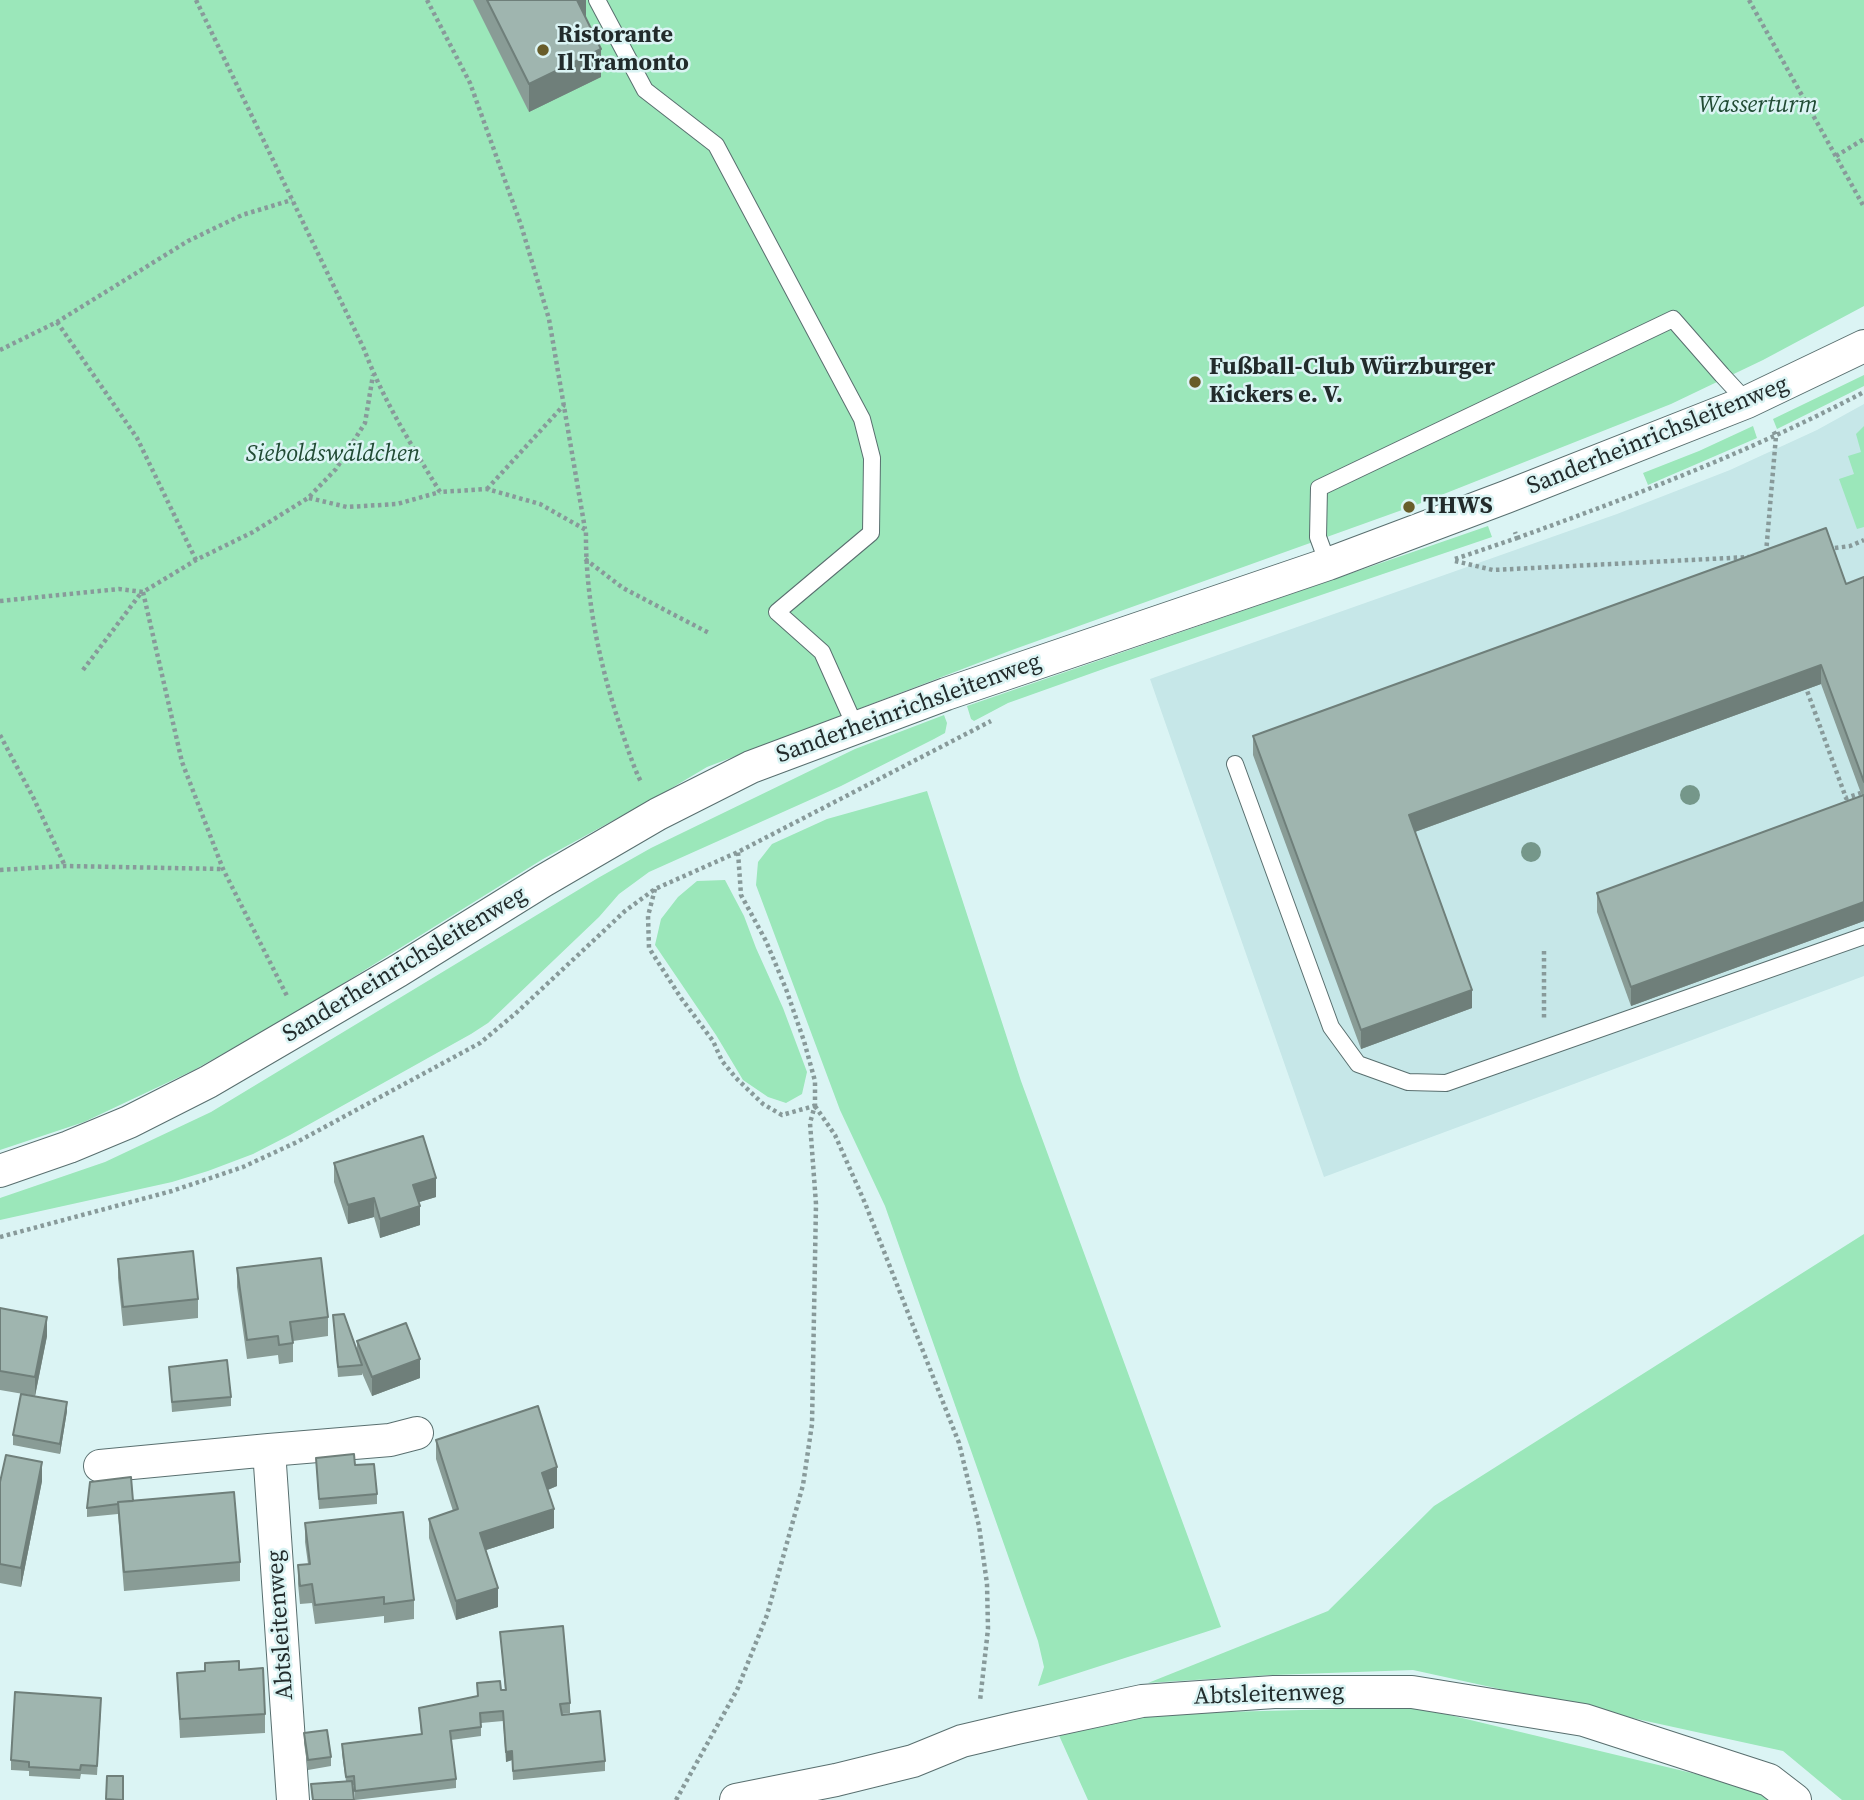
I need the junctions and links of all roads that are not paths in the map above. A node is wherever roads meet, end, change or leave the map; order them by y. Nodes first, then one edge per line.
1 (597, 0) edge
2 (1864, 346) edge
3 (1747, 402) junction
4 (1328, 564) junction
5 (856, 729) junction
6 (1235, 764) dead end
7 (1864, 936) edge
8 (0, 1171) edge
9 (417, 1433) dead end
10 (269, 1450) junction
11 (100, 1466) dead end
12 (293, 1800) edge
13 (736, 1800) edge
14 (1796, 1800) edge

1 - 5 lane
2 - 3 street, Sanderheinrichsleitenweg
3 - 4 street, Sanderheinrichsleitenweg
3 - 4 lane
4 - 5 street, Sanderheinrichsleitenweg
5 - 8 street, Sanderheinrichsleitenweg
6 - 7 lane
9 - 10 street
10 - 11 street
10 - 12 street, Abtsleitenweg
13 - 14 street, Abtsleitenweg

